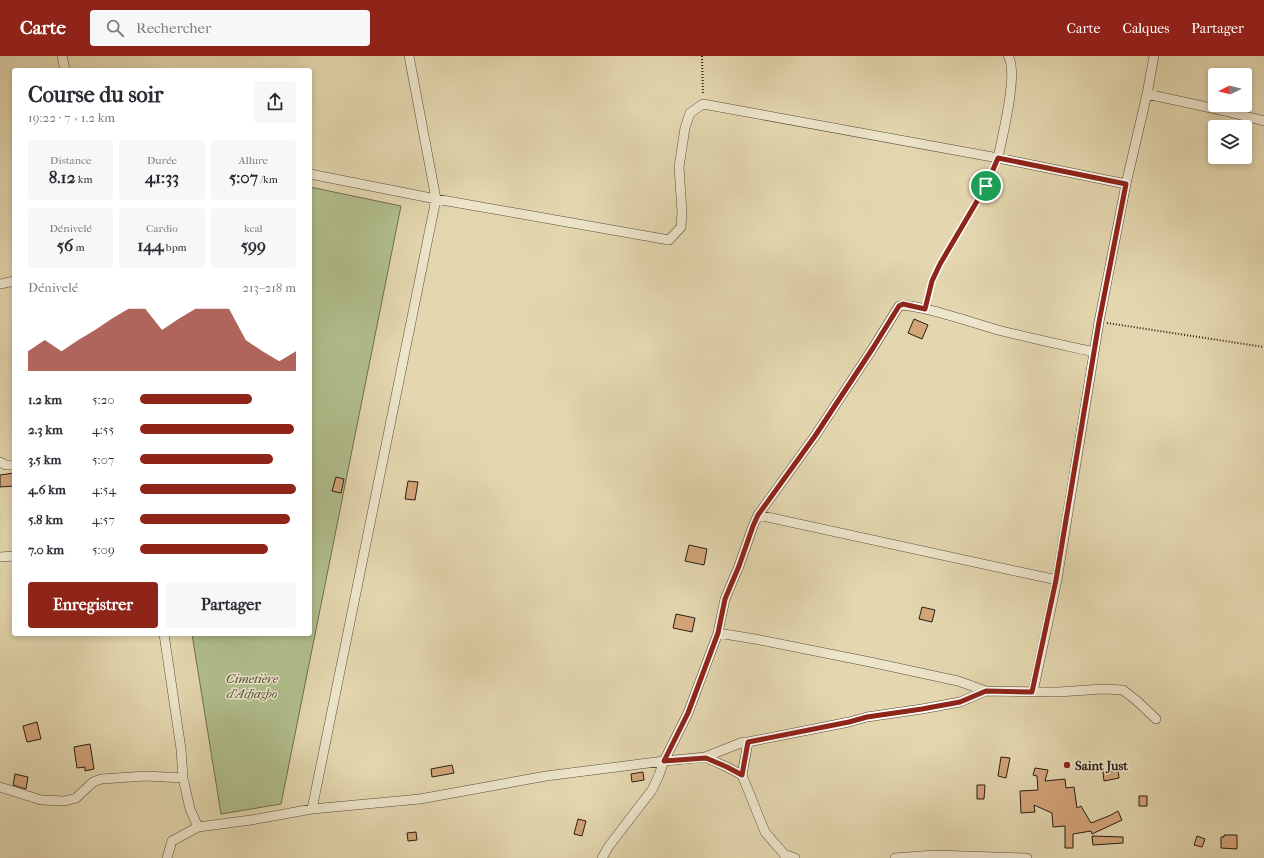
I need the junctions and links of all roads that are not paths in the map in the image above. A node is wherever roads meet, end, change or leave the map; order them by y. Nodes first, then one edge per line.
1 (62, 56) edge
2 (408, 56) edge
3 (1008, 56) edge
4 (1154, 56) edge
5 (65, 68) edge
6 (1147, 94) junction
7 (1264, 121) edge
8 (998, 158) junction
9 (312, 174) edge
10 (1126, 184) junction
11 (436, 199) junction
12 (12, 282) edge
13 (0, 284) edge
14 (1094, 352) junction
15 (0, 462) edge
16 (12, 465) edge
17 (758, 515) junction
18 (12, 556) edge
19 (0, 557) edge
20 (1056, 580) junction
21 (718, 633) junction
22 (164, 636) edge
23 (986, 691) junction
24 (1032, 692) junction
25 (1156, 719) dead end
26 (748, 742) junction
27 (706, 758) junction
28 (664, 761) junction
29 (742, 775) junction
30 (183, 778) junction
31 (0, 787) edge
32 (312, 808) junction
33 (198, 827) junction
34 (785, 856) edge
35 (167, 858) edge
36 (602, 858) edge
37 (795, 858) edge
38 (894, 858) edge
39 (1027, 858) edge

1 - 5 street
2 - 11 street
3 - 8 street
4 - 6 street
6 - 7 street
6 - 10 street
8 - 10 street
8 - 11 street
9 - 11 street
10 - 14 street
11 - 32 street
12 - 13 street
14 - 17 street
14 - 20 street
15 - 16 street
17 - 20 street
17 - 21 street
18 - 19 street
20 - 24 street
21 - 23 street
21 - 28 street
22 - 30 street
23 - 24 street
23 - 26 street
24 - 25 street
26 - 27 street
26 - 29 street
27 - 28 street
27 - 29 street
28 - 32 street
28 - 36 street
29 - 34 street
30 - 31 street
30 - 33 street
32 - 33 street
33 - 35 street
34 - 37 street
38 - 39 street

